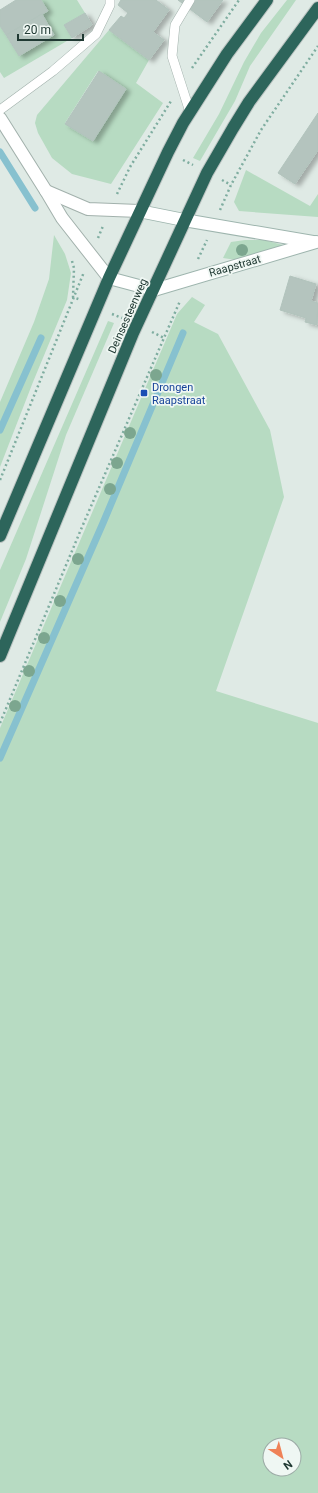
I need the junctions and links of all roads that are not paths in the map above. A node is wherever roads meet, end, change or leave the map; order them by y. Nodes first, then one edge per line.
1 (110, 0) edge
2 (190, 0) edge
3 (267, 0) edge
4 (318, 8) edge
5 (0, 110) edge
6 (190, 112) junction
7 (0, 118) edge
8 (46, 191) junction
9 (139, 211) junction
10 (184, 220) junction
11 (317, 242) edge
12 (109, 278) junction
13 (154, 290) junction
14 (0, 536) edge
15 (0, 656) edge

1 - 5 lane
2 - 6 lane
3 - 6 highway
4 - 10 highway, Deinsesteenweg
6 - 9 highway
7 - 8 street
8 - 9 street, Raapstraat
8 - 12 street
9 - 10 street, Raapstraat
9 - 12 highway
10 - 11 street, Raapstraat
10 - 13 highway, Deinsesteenweg
11 - 13 street, Raapstraat
12 - 13 street
12 - 14 highway
13 - 15 highway, Deinsesteenweg

